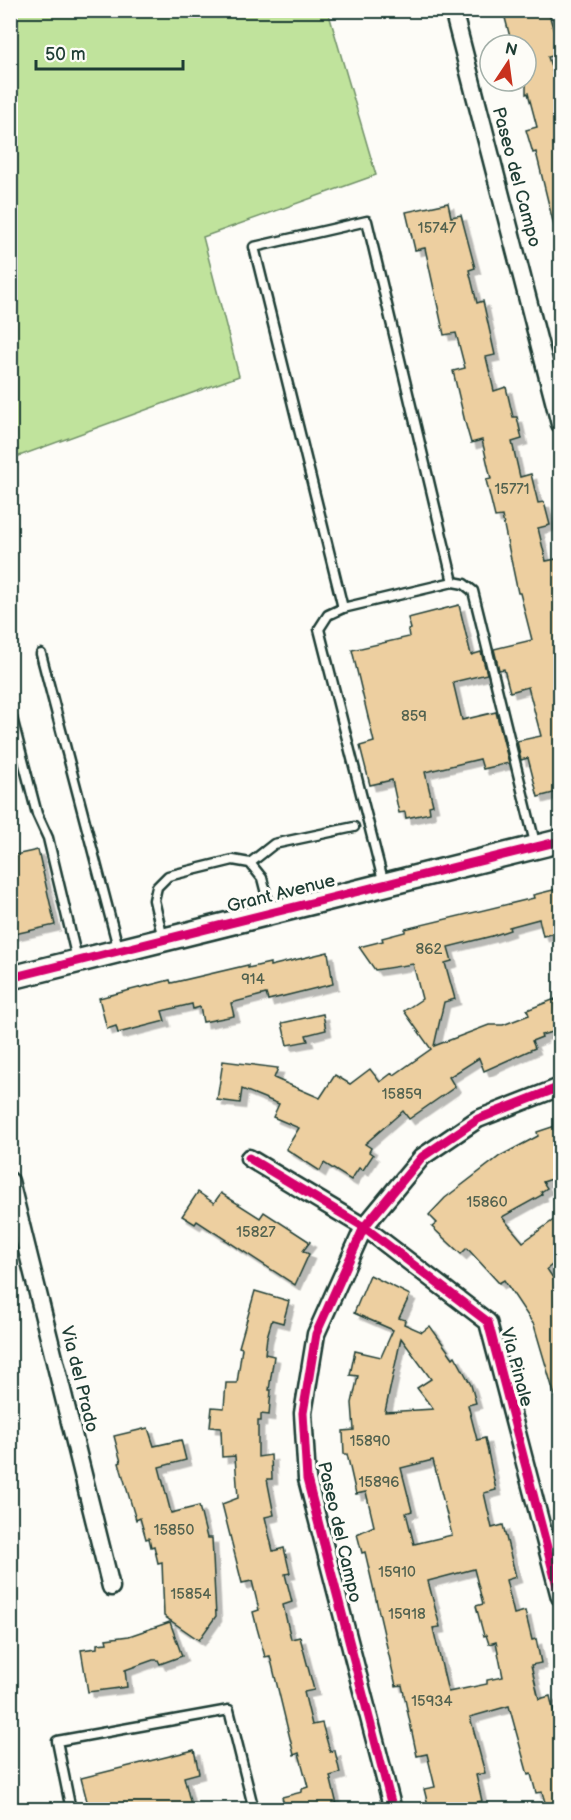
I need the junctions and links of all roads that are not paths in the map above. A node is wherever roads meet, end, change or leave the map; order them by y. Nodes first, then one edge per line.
1 (453, 10) edge
2 (561, 424) edge
3 (453, 582) junction
4 (343, 608) junction
5 (41, 654) dead end
6 (10, 710) edge
7 (354, 827) dead end
8 (561, 841) edge
9 (537, 847) junction
10 (250, 863) junction
11 (384, 884) junction
12 (271, 913) junction
13 (163, 940) junction
14 (119, 951) junction
15 (78, 961) junction
16 (10, 978) edge
17 (561, 1087) edge
18 (249, 1158) dead end
19 (10, 1181) edge
20 (364, 1227) junction
21 (111, 1587) dead end
22 (561, 1597) edge
23 (71, 1809) edge
24 (254, 1809) edge
25 (393, 1809) edge

1 - 2 street, Paseo del Campo
3 - 4 lane
3 - 4 lane
3 - 9 lane
4 - 11 lane
5 - 14 lane
6 - 15 lane
7 - 10 lane
8 - 9 main road, Grant Avenue
9 - 11 main road, Grant Avenue
10 - 12 lane
10 - 13 lane
11 - 12 main road, Grant Avenue
12 - 13 main road, Grant Avenue
13 - 14 main road, Grant Avenue
14 - 15 main road, Grant Avenue
15 - 16 main road, Grant Avenue
17 - 20 street, Paseo del Campo
18 - 20 street, Via Pinale
19 - 21 street, Via del Prado
20 - 22 street, Via Pinale
20 - 25 street, Paseo del Campo
23 - 24 lane

